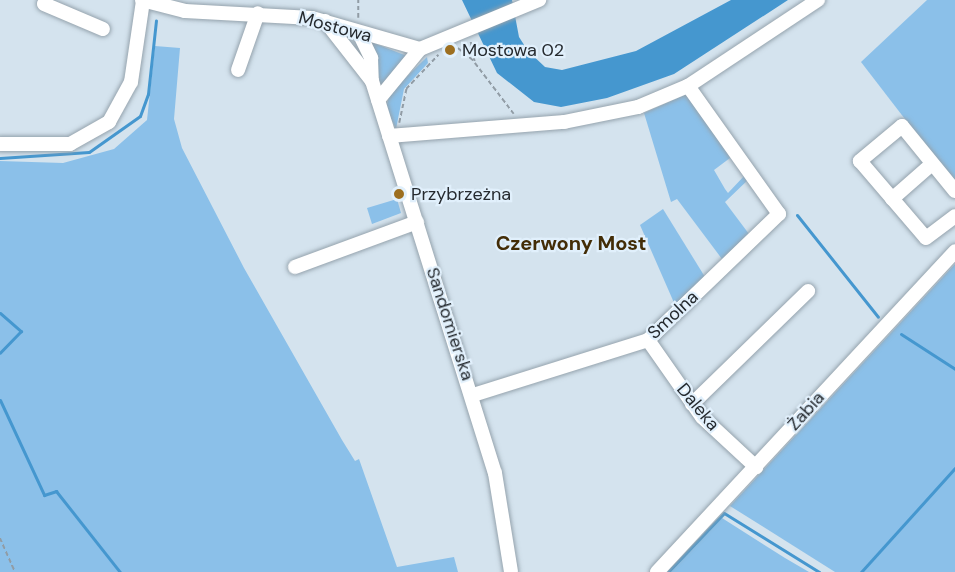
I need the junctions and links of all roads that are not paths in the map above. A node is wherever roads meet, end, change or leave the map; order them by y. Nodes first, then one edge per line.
1 (46, 0) edge
2 (143, 0) edge
3 (538, 0) edge
4 (818, 0) edge
5 (231, 6) edge
6 (258, 13) junction
7 (325, 21) junction
8 (104, 29) dead end
9 (359, 29) junction
10 (420, 49) junction
11 (238, 70) dead end
12 (372, 81) junction
13 (688, 86) junction
14 (378, 100) junction
15 (394, 135) junction
16 (0, 144) edge
17 (932, 164) junction
18 (955, 191) edge
19 (892, 199) junction
20 (955, 216) edge
21 (417, 222) junction
22 (955, 251) edge
23 (295, 267) dead end
24 (808, 291) dead end
25 (648, 340) junction
26 (473, 395) junction
27 (692, 404) junction
28 (756, 466) junction
29 (511, 572) edge
30 (657, 572) edge

1 - 8 street
2 - 5 street, Mostowa
2 - 16 street
3 - 10 street
4 - 13 street
5 - 6 street, Mostowa
6 - 7 street, Mostowa
6 - 11 street
7 - 9 street, Mostowa
7 - 12 street, Sandomierska
9 - 10 street, Mostowa
9 - 12 street, Sandomierska
10 - 14 street
12 - 14 street, Sandomierska
13 - 15 street
13 - 25 street, Smolna
14 - 15 street, Sandomierska
15 - 21 street, Sandomierska
17 - 18 street
17 - 19 street
17 - 19 street
19 - 20 street
21 - 23 street
21 - 26 street, Sandomierska
22 - 28 street, Żabia
24 - 27 street
25 - 26 street, Smolna
25 - 27 street, Daleka
26 - 29 street, Sandomierska
27 - 28 street, Daleka
28 - 30 street, Żabia

